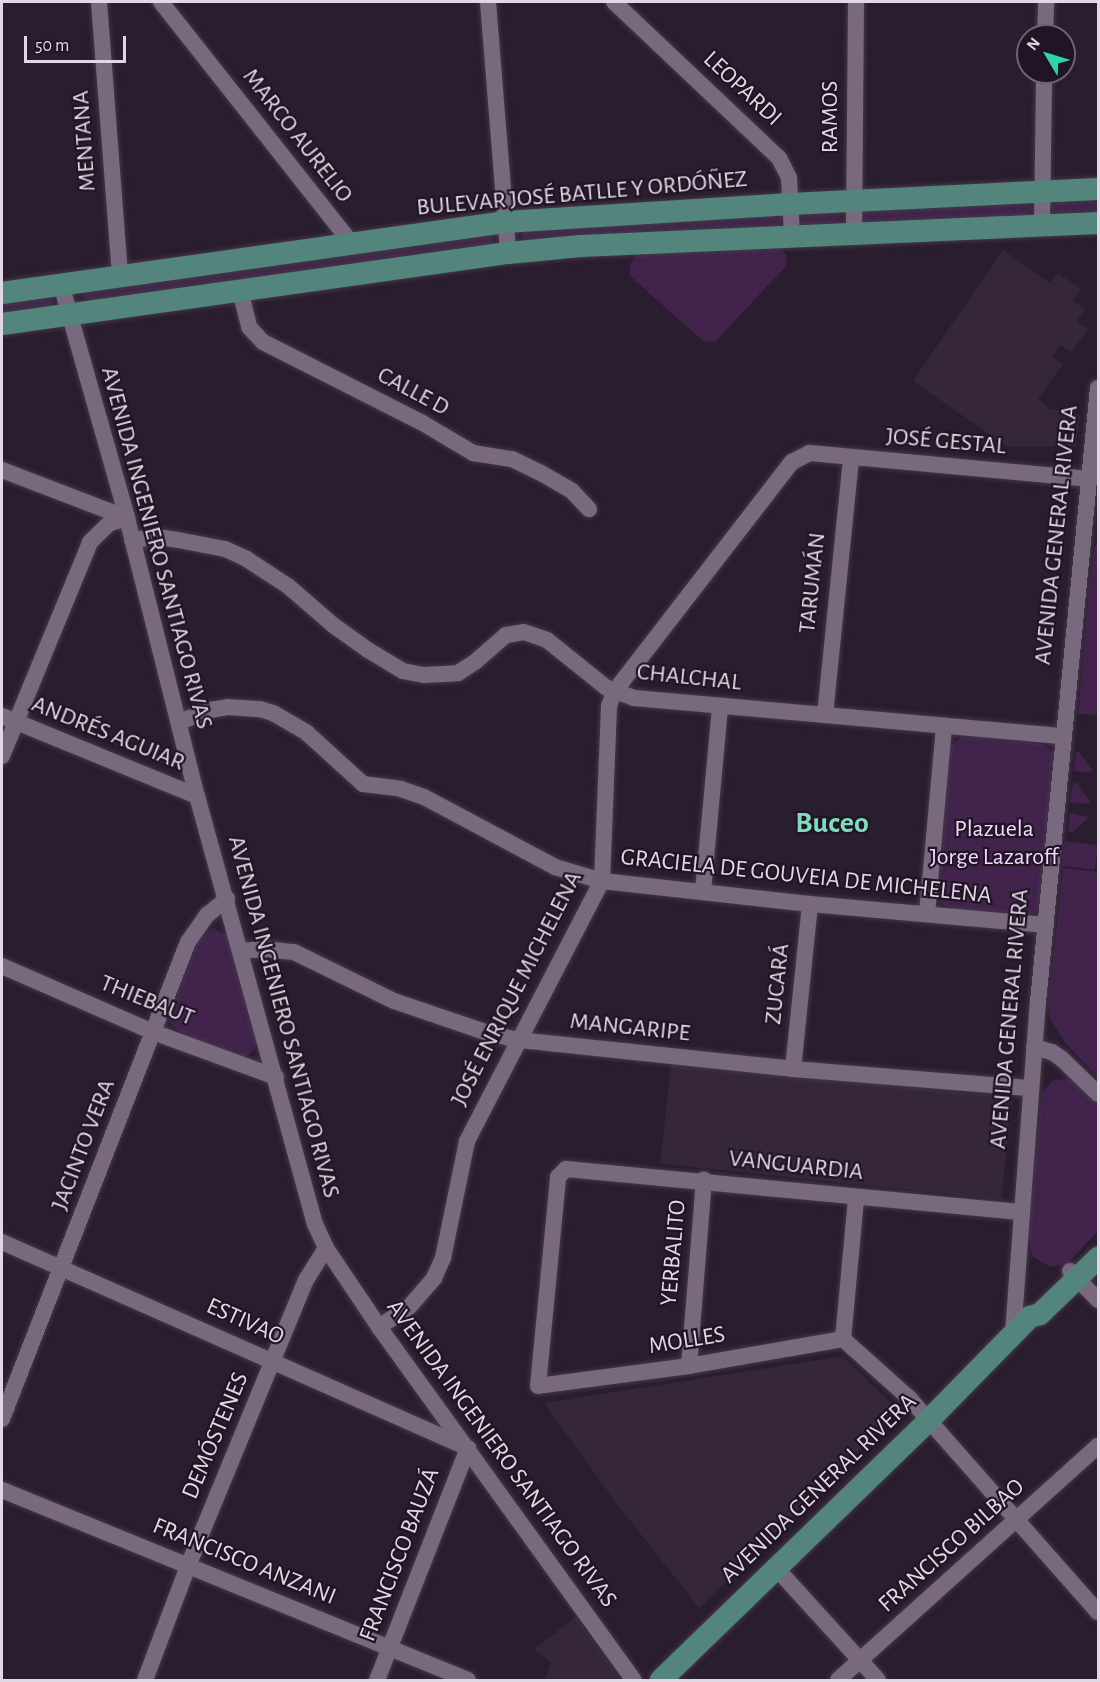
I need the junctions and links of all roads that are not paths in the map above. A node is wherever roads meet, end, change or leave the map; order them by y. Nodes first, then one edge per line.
1 (99, 2) edge
2 (161, 2) edge
3 (488, 2) edge
4 (614, 2) edge
5 (856, 2) edge
6 (1046, 2) edge
7 (1045, 24) edge
8 (1044, 84) edge
9 (1098, 189) edge
10 (1042, 192) junction
11 (854, 201) junction
12 (790, 204) junction
13 (505, 222) junction
14 (1098, 223) edge
15 (1042, 224) junction
16 (854, 232) junction
17 (792, 235) junction
18 (351, 243) junction
19 (508, 253) junction
20 (120, 276) junction
21 (61, 284) junction
22 (240, 290) junction
23 (2, 293) edge
24 (68, 314) junction
25 (2, 324) edge
26 (1098, 388) edge
27 (800, 456) joint
28 (851, 457) junction
29 (2, 470) edge
30 (1089, 479) junction
31 (589, 509) dead end
32 (127, 518) junction
33 (132, 540) junction
34 (614, 692) junction
35 (720, 706) junction
36 (825, 715) junction
37 (8, 718) edge
38 (179, 722) junction
39 (944, 726) junction
40 (1063, 736) junction
41 (2, 756) edge
42 (197, 796) junction
43 (602, 881) junction
44 (703, 891) junction
45 (227, 899) junction
46 (810, 904) junction
47 (927, 914) junction
48 (1046, 926) junction
49 (241, 951) junction
50 (2, 966) edge
51 (153, 1032) junction
52 (519, 1040) junction
53 (1034, 1047) junction
54 (793, 1069) junction
55 (276, 1077) junction
56 (1031, 1088) junction
57 (1098, 1094) edge
58 (704, 1180) junction
59 (856, 1198) junction
60 (1020, 1212) junction
61 (1098, 1241) edge
62 (2, 1242) edge
63 (326, 1248) junction
64 (1098, 1258) edge
65 (61, 1269) junction
66 (1074, 1274) junction
67 (1098, 1300) edge
68 (379, 1327) junction
69 (1013, 1333) junction
70 (843, 1338) junction
71 (273, 1361) junction
72 (689, 1366) junction
73 (538, 1386) joint
74 (2, 1419) edge
75 (928, 1421) junction
76 (1098, 1446) edge
77 (468, 1448) junction
78 (2, 1490) edge
79 (1017, 1520) junction
80 (188, 1566) junction
81 (777, 1569) junction
82 (1098, 1612) edge
83 (390, 1647) junction
84 (860, 1660) junction
85 (145, 1680) edge
86 (377, 1680) edge
87 (468, 1680) edge
88 (634, 1680) edge
89 (661, 1680) edge
90 (838, 1680) edge
91 (878, 1680) edge

1 - 20 street, MENTANA
2 - 18 street, MARCO AURELIO
3 - 13 street
4 - 12 street, LEOPARDI
5 - 11 street, RAMOS
6 - 7 street
8 - 10 street
9 - 10 main road, BULEVAR JOSÉ BATLLE Y ORDÓÑEZ
10 - 11 main road, BULEVAR JOSÉ BATLLE Y ORDÓÑEZ
10 - 15 street
11 - 12 main road, BULEVAR JOSÉ BATLLE Y ORDÓÑEZ
11 - 16 street, RAMOS
12 - 13 main road, BULEVAR JOSÉ BATLLE Y ORDÓÑEZ
12 - 17 street, LEOPARDI
13 - 18 main road, BULEVAR JOSÉ BATLLE Y ORDÓÑEZ
13 - 19 street
14 - 15 main road
15 - 16 main road
16 - 17 main road
17 - 19 main road
18 - 20 main road, BULEVAR JOSÉ BATLLE Y ORDÓÑEZ
19 - 22 main road
20 - 21 main road, BULEVAR JOSÉ BATLLE Y ORDÓÑEZ
21 - 23 main road, BULEVAR JOSÉ BATLLE Y ORDÓÑEZ
21 - 24 street, AVENIDA INGENIERO SANTIAGO RIVAS
22 - 24 main road
22 - 31 street, CALLE D
24 - 25 main road
24 - 32 street, AVENIDA INGENIERO SANTIAGO RIVAS
26 - 30 street, AVENIDA GENERAL RIVERA
27 - 28 street, JOSÉ GESTAL
27 - 34 street, JOSÉ ENRIQUE MICHELENA
28 - 30 street, JOSÉ GESTAL
28 - 36 street, TARUMÁN
29 - 32 street
30 - 40 street, AVENIDA GENERAL RIVERA
32 - 33 street, AVENIDA INGENIERO SANTIAGO RIVAS
32 - 37 street
33 - 34 street, CHALCHAL
33 - 38 street, AVENIDA INGENIERO SANTIAGO RIVAS
34 - 35 street, CHALCHAL
34 - 43 street, JOSÉ ENRIQUE MICHELENA
35 - 36 street, CHALCHAL
35 - 44 street
36 - 39 street, CHALCHAL
37 - 41 street
37 - 42 street, ANDRÉS AGUIAR
38 - 42 street, AVENIDA INGENIERO SANTIAGO RIVAS
38 - 43 street, GRACIELA DE GOUVEIA DE MICHELENA
39 - 40 street, CHALCHAL
39 - 47 street
40 - 48 street, AVENIDA GENERAL RIVERA
42 - 45 street, AVENIDA INGENIERO SANTIAGO RIVAS
43 - 44 street, GRACIELA DE GOUVEIA DE MICHELENA
43 - 52 street, JOSÉ ENRIQUE MICHELENA
44 - 46 street, GRACIELA DE GOUVEIA DE MICHELENA
45 - 49 street, AVENIDA INGENIERO SANTIAGO RIVAS
45 - 51 street, JACINTO VERA
46 - 47 street, GRACIELA DE GOUVEIA DE MICHELENA
46 - 54 street, ZUCARÁ
47 - 48 street, GRACIELA DE GOUVEIA DE MICHELENA
48 - 53 street, AVENIDA GENERAL RIVERA
49 - 52 street, MANGARIPE
49 - 55 street, AVENIDA INGENIERO SANTIAGO RIVAS
50 - 51 street, THIEBAUT
51 - 55 street, THIEBAUT
51 - 65 street, JACINTO VERA
52 - 54 street, MANGARIPE
52 - 68 street, JOSÉ ENRIQUE MICHELENA
53 - 56 street, AVENIDA GENERAL RIVERA
53 - 57 street
54 - 56 street, MANGARIPE
55 - 63 street, AVENIDA INGENIERO SANTIAGO RIVAS
56 - 60 street, AVENIDA GENERAL RIVERA
58 - 59 street, VANGUARDIA
58 - 72 street, YERBALITO
58 - 73 street, VANGUARDIA
59 - 60 street, VANGUARDIA
59 - 70 street
60 - 69 street, AVENIDA GENERAL RIVERA
61 - 66 main road, AVENIDA GENERAL RIVERA
62 - 65 street, ESTIVAO
63 - 68 street, AVENIDA INGENIERO SANTIAGO RIVAS
63 - 71 street, DEMÓSTENES
64 - 66 main road, AVENIDA GENERAL RIVERA
65 - 71 street, ESTIVAO
65 - 74 street, JACINTO VERA
66 - 67 street
66 - 69 main road, AVENIDA GENERAL RIVERA
68 - 77 street, AVENIDA INGENIERO SANTIAGO RIVAS
69 - 75 main road, AVENIDA GENERAL RIVERA
70 - 72 street, MOLLES
70 - 75 street
71 - 77 street, ESTIVAO
71 - 80 street, DEMÓSTENES
72 - 73 street, MOLLES
75 - 79 street
75 - 81 main road, AVENIDA GENERAL RIVERA
76 - 79 street, FRANCISCO BILBAO
77 - 83 street, FRANCISCO BAUZÁ
77 - 88 street, AVENIDA INGENIERO SANTIAGO RIVAS
78 - 80 street, FRANCISCO ANZANI
79 - 82 street
79 - 84 street, FRANCISCO BILBAO
80 - 83 street, FRANCISCO ANZANI
80 - 85 street, DEMÓSTENES
81 - 84 street
81 - 89 main road, AVENIDA GENERAL RIVERA
83 - 86 street, FRANCISCO BAUZÁ
83 - 87 street, FRANCISCO ANZANI
84 - 90 street, FRANCISCO BILBAO
84 - 91 street

